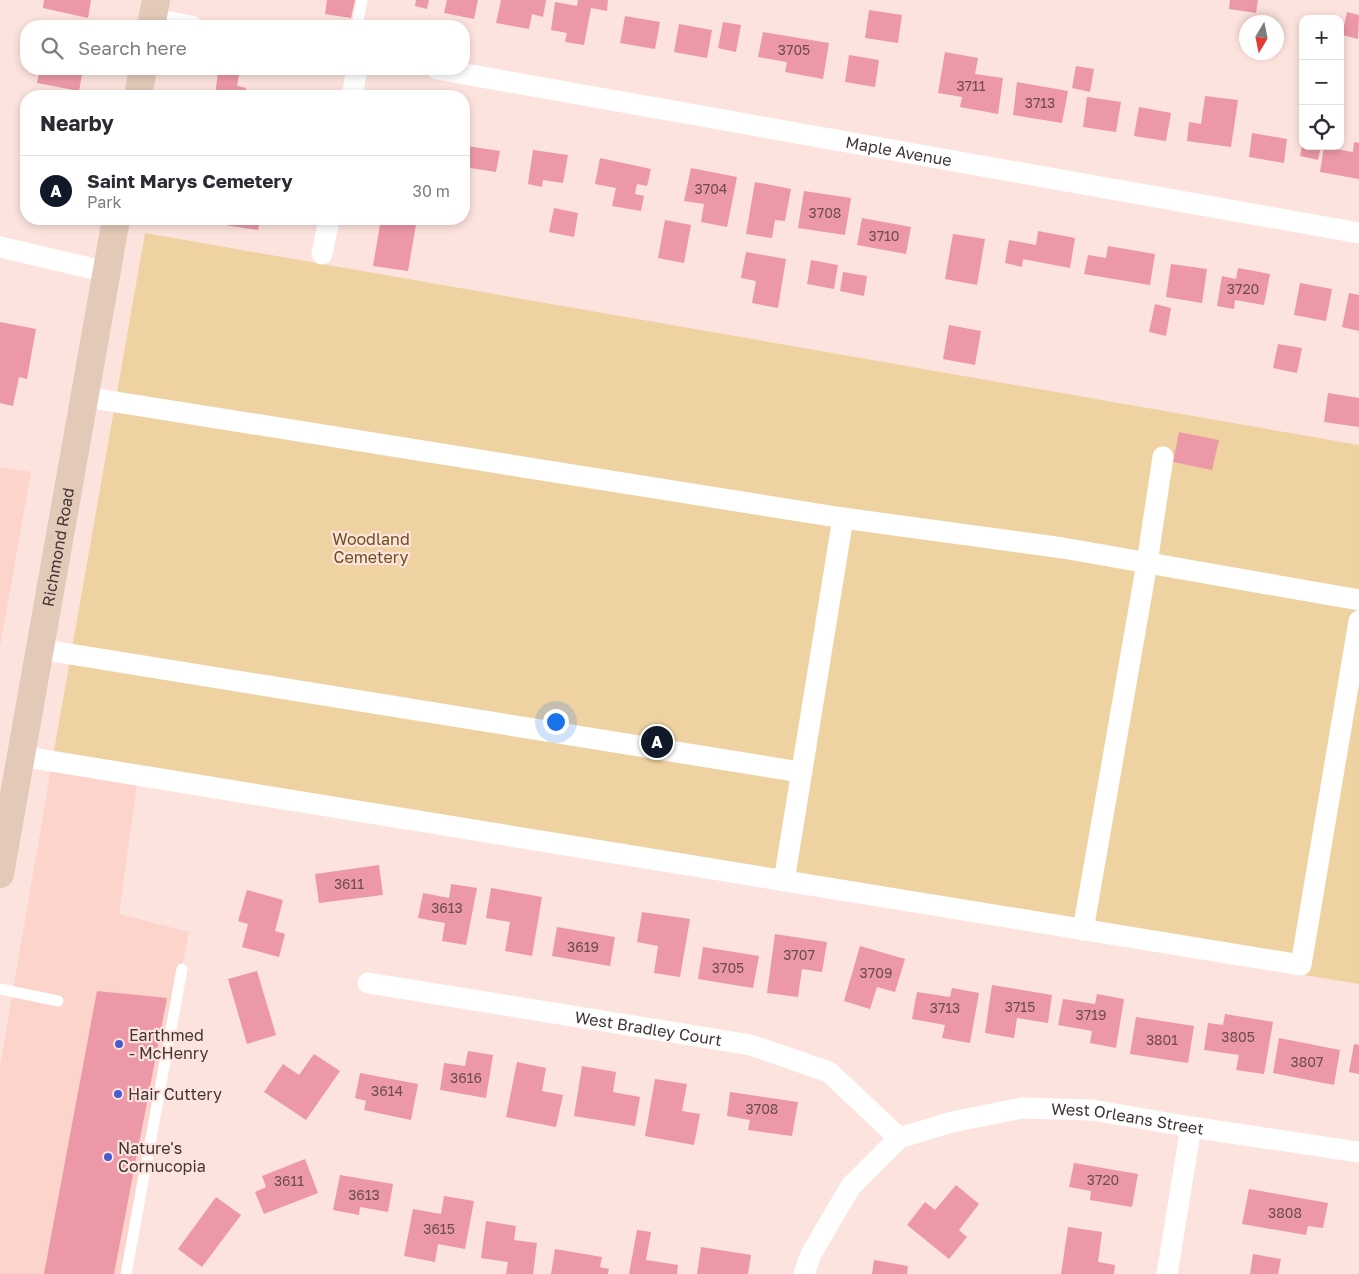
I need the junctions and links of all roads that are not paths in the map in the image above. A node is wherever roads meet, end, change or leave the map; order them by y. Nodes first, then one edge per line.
1 (362, 0) edge
2 (153, 15) edge
3 (171, 20) edge
4 (358, 20) edge
5 (142, 75) edge
6 (356, 75) edge
7 (470, 75) edge
8 (139, 90) edge
9 (353, 90) edge
10 (115, 225) edge
11 (328, 225) edge
12 (1359, 233) edge
13 (0, 247) edge
14 (322, 254) dead end
15 (107, 272) junction
16 (85, 397) junction
17 (1163, 458) dead end
18 (843, 518) junction
19 (1147, 563) junction
20 (1359, 600) edge
21 (1359, 621) edge
22 (39, 650) junction
23 (20, 756) junction
24 (800, 772) junction
25 (0, 874) edge
26 (784, 881) junction
27 (1083, 930) junction
28 (182, 969) dead end
29 (368, 983) dead end
30 (0, 990) edge
31 (58, 1001) dead end
32 (1192, 1127) junction
33 (899, 1138) junction
34 (1359, 1152) edge
35 (126, 1274) edge
36 (804, 1274) edge
37 (1167, 1274) edge

1 - 4 lane
2 - 3 street
5 - 8 main road
6 - 9 street
7 - 12 street, Maple Avenue
10 - 15 main road, Richmond Road
11 - 14 street
13 - 15 street
15 - 16 main road, Richmond Road
16 - 18 street
16 - 22 main road, Richmond Road
17 - 19 street
18 - 19 street
18 - 24 street
19 - 20 street
19 - 27 street
21 - 27 street
22 - 23 main road, Richmond Road
22 - 24 street
23 - 25 main road, Richmond Road
23 - 26 street
24 - 26 street
26 - 27 street
28 - 35 lane
29 - 33 street, West Bradley Court
30 - 31 lane
32 - 33 street, West Orleans Street
32 - 34 street, West Orleans Street
32 - 37 street
33 - 36 street

